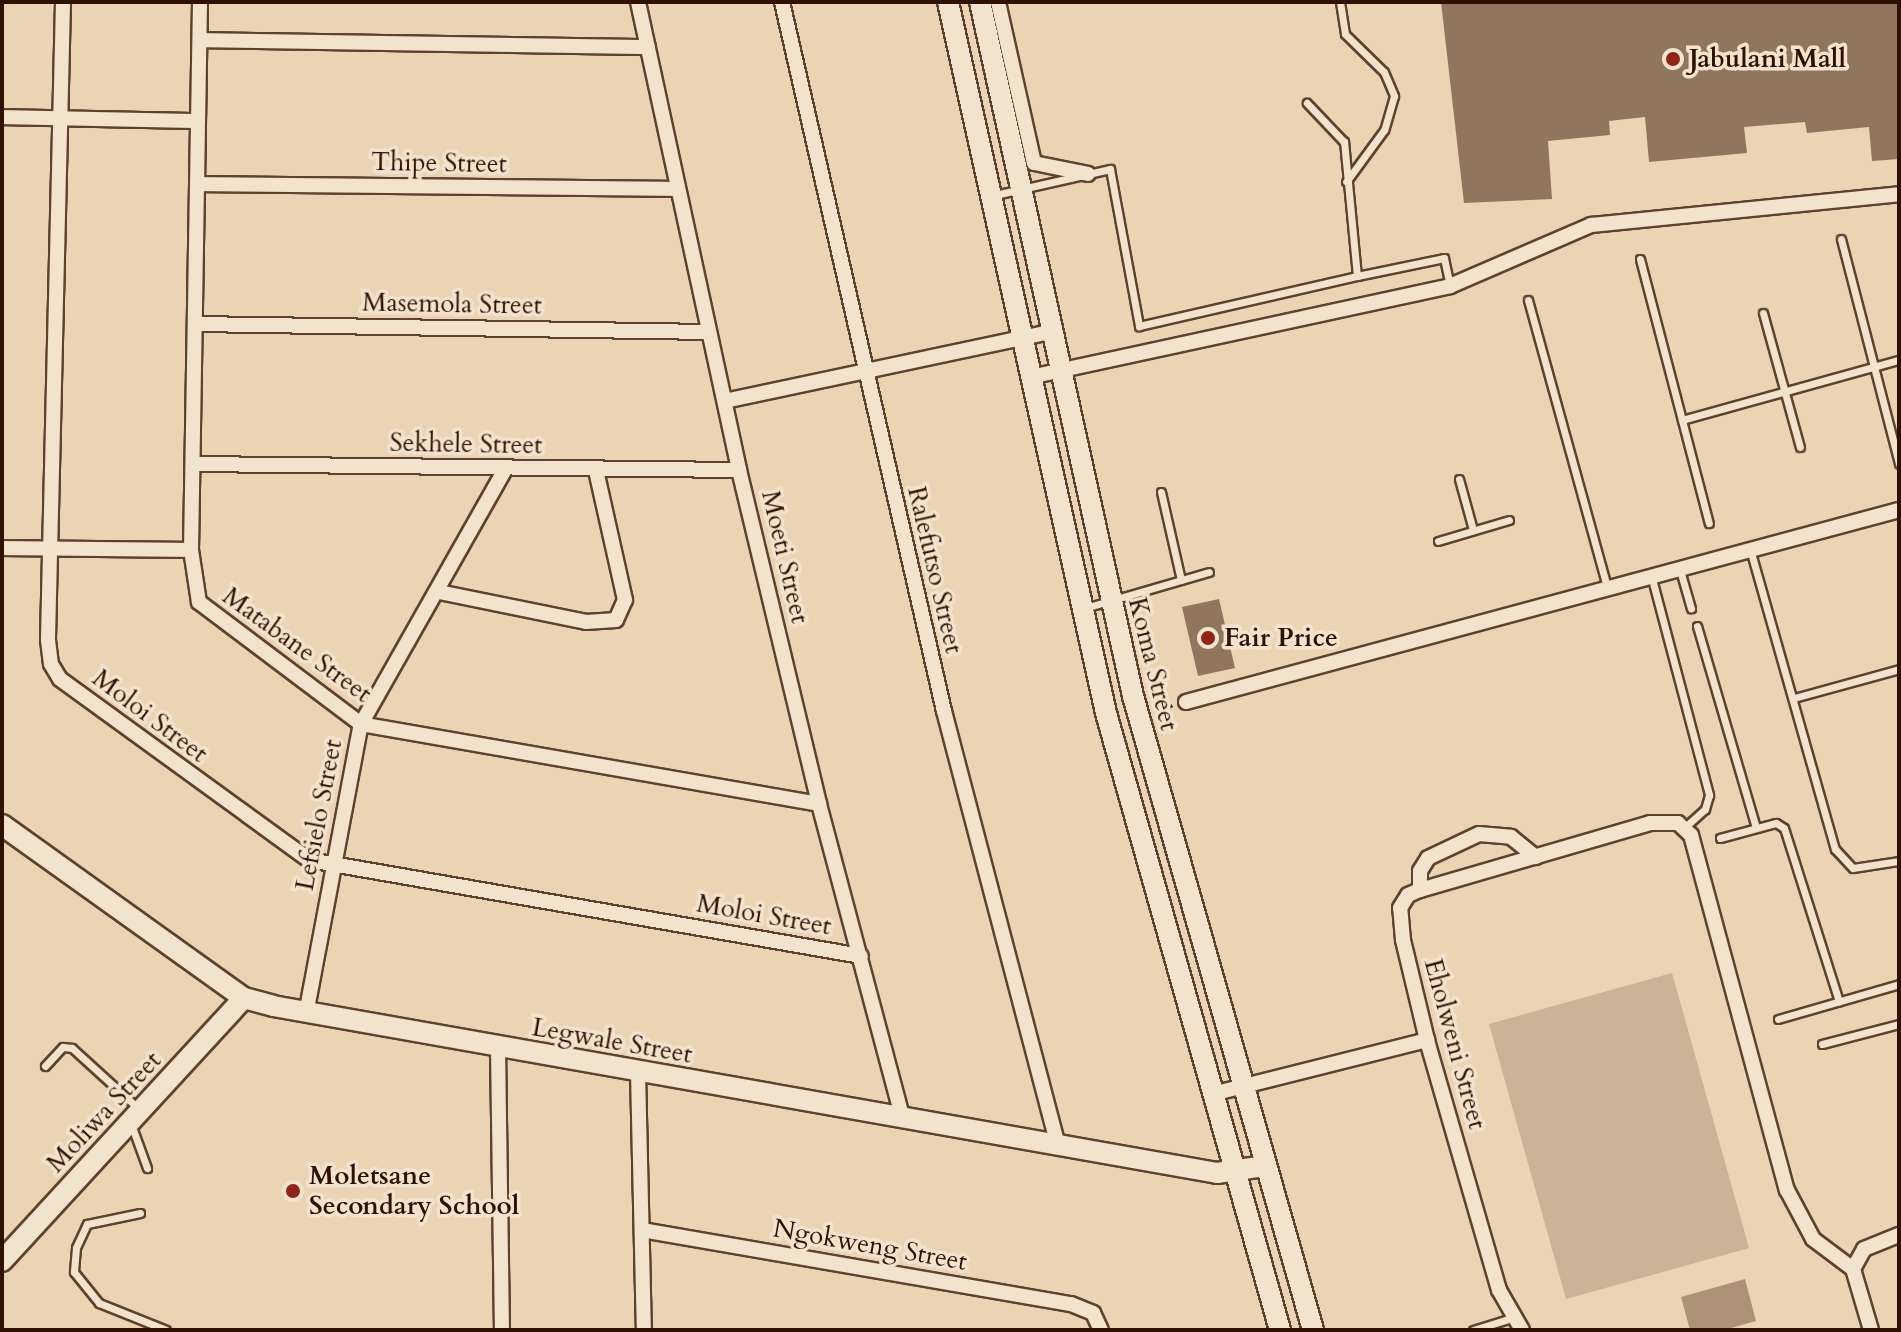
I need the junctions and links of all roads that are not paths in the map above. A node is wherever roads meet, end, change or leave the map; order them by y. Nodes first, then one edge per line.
1 (63, 2) edge
2 (200, 2) edge
3 (638, 2) edge
4 (782, 2) edge
5 (948, 2) edge
6 (980, 2) edge
7 (998, 2) edge
8 (1340, 2) edge
9 (200, 40) junction
10 (648, 47) junction
11 (1307, 103) dead end
12 (2, 117) edge
13 (61, 120) junction
14 (198, 121) junction
15 (1088, 174) junction
16 (1346, 182) junction
17 (199, 184) junction
18 (1019, 188) junction
19 (678, 189) junction
20 (1899, 194) edge
21 (991, 196) junction
22 (1841, 239) dead end
23 (1640, 259) dead end
24 (1357, 276) junction
25 (1450, 286) junction
26 (1528, 300) dead end
27 (1763, 313) dead end
28 (195, 324) junction
29 (709, 332) junction
30 (1051, 332) junction
31 (1021, 336) junction
32 (1899, 360) edge
33 (1874, 367) junction
34 (1059, 371) junction
35 (862, 372) junction
36 (1030, 377) junction
37 (1784, 392) junction
38 (725, 401) junction
39 (1682, 420) junction
40 (1800, 447) dead end
41 (193, 464) junction
42 (1899, 464) edge
43 (506, 468) junction
44 (596, 470) junction
45 (739, 470) junction
46 (1459, 479) dead end
47 (1161, 492) dead end
48 (1899, 510) edge
49 (1509, 520) dead end
50 (1709, 523) dead end
51 (1473, 530) junction
52 (1438, 541) dead end
53 (2, 548) edge
54 (48, 548) junction
55 (1750, 549) junction
56 (191, 550) junction
57 (1680, 567) junction
58 (1209, 572) dead end
59 (1651, 575) junction
60 (1181, 580) junction
61 (1607, 586) junction
62 (439, 592) junction
63 (1110, 600) junction
64 (1691, 608) dead end
65 (1080, 609) junction
66 (1697, 626) dead end
67 (1899, 669) edge
68 (1794, 698) junction
69 (1186, 702) road end
70 (361, 724) junction
71 (819, 804) junction
72 (2, 825) edge
73 (1685, 827) junction
74 (1756, 828) junction
75 (1720, 838) dead end
76 (1536, 857) junction
77 (1899, 861) edge
78 (333, 864) junction
79 (1420, 890) junction
80 (861, 956) junction
81 (1899, 984) edge
82 (244, 998) junction
83 (1839, 1001) junction
84 (306, 1014) junction
85 (1778, 1019) dead end
86 (1899, 1024) edge
87 (1427, 1040) junction
88 (1822, 1044) dead end
89 (498, 1047) junction
90 (45, 1066) dead end
91 (638, 1072) junction
92 (1243, 1087) junction
93 (1212, 1094) junction
94 (135, 1116) junction
95 (903, 1120) junction
96 (1058, 1146) junction
97 (1265, 1166) junction
98 (147, 1168) dead end
99 (1234, 1174) junction
100 (140, 1213) dead end
101 (642, 1230) junction
102 (1899, 1235) edge
103 (2, 1261) edge
104 (1853, 1269) junction
105 (1512, 1318) junction
106 (166, 1330) edge
107 (502, 1330) edge
108 (644, 1330) edge
109 (1101, 1330) edge
110 (1280, 1330) edge
111 (1313, 1330) edge
112 (1473, 1330) edge
113 (1522, 1330) edge
114 (1871, 1330) edge

1 - 13 street, Moloi Street
2 - 9 street, Matabane Street
3 - 10 street, Moeti Street
4 - 35 street, Ralefutso Street
5 - 21 main road
6 - 18 main road, Koma Street
7 - 15 street
8 - 16 lane
9 - 10 street
9 - 14 street, Matabane Street
10 - 19 street, Moeti Street
11 - 16 lane
12 - 13 street
13 - 14 street
13 - 54 street, Moloi Street
14 - 17 street, Matabane Street
15 - 18 lane
15 - 24 lane
16 - 24 lane
17 - 19 street, Thipe Street
17 - 28 street, Matabane Street
18 - 21 lane
18 - 30 main road, Koma Street
19 - 29 street, Moeti Street
20 - 25 street
21 - 31 main road
22 - 33 lane
23 - 39 lane
24 - 25 lane
25 - 34 street
26 - 61 lane
27 - 37 lane
28 - 29 street, Masemola Street
28 - 41 street, Matabane Street
29 - 38 street, Moeti Street
30 - 31 street
30 - 34 main road, Koma Street
31 - 35 street
31 - 36 main road
32 - 33 lane
33 - 37 lane
33 - 42 lane
34 - 36 street
34 - 63 main road, Koma Street
35 - 38 street
35 - 96 street, Ralefutso Street
36 - 65 main road
37 - 39 lane
37 - 40 lane
38 - 45 street, Moeti Street
39 - 50 lane
41 - 43 street, Sekhele Street
41 - 56 street, Matabane Street
43 - 44 street, Sekhele Street
43 - 62 street, Lefsielo Street
44 - 45 street, Sekhele Street
44 - 62 street
45 - 71 street, Moeti Street
46 - 51 lane
47 - 60 lane
48 - 55 street
49 - 51 lane
51 - 52 lane
53 - 54 street
54 - 56 street
54 - 78 street, Moloi Street
55 - 57 street
55 - 68 lane
56 - 70 street, Matabane Street
57 - 59 street
57 - 64 lane
58 - 60 lane
59 - 61 street
59 - 73 lane
60 - 63 lane
61 - 69 street
62 - 70 street, Lefsielo Street
63 - 65 lane
63 - 92 main road, Koma Street
65 - 93 main road
66 - 74 lane
67 - 68 lane
68 - 77 lane
70 - 71 street, Matabane Street
70 - 78 street, Lefsielo Street
71 - 80 street, Moeti Street
72 - 82 main road, Legwale Street
73 - 76 street
73 - 104 street
74 - 75 lane
74 - 83 lane
76 - 79 street
76 - 79 street
78 - 80 street, Moloi Street
78 - 84 street, Lefsielo Street
79 - 87 street, Eholweni Street
80 - 95 street, Moeti Street
81 - 83 lane
82 - 84 main road, Legwale Street
82 - 94 main road, Moliwa Street
83 - 85 lane
84 - 89 main road, Legwale Street
86 - 88 lane
87 - 92 street
87 - 105 street, Eholweni Street
89 - 91 main road, Legwale Street
89 - 107 street
90 - 94 lane
91 - 95 main road, Legwale Street
91 - 101 street
92 - 93 street
92 - 97 main road, Koma Street
93 - 99 main road
94 - 98 lane
94 - 103 main road, Moliwa Street
95 - 96 main road, Legwale Street
96 - 99 main road, Legwale Street
97 - 99 main road, Legwale Street
97 - 111 main road, Koma Street
99 - 110 main road
100 - 106 lane
101 - 108 street
101 - 109 street, Ngokweng Street
102 - 104 street
104 - 114 street
105 - 112 lane
105 - 113 street, Eholweni Street

